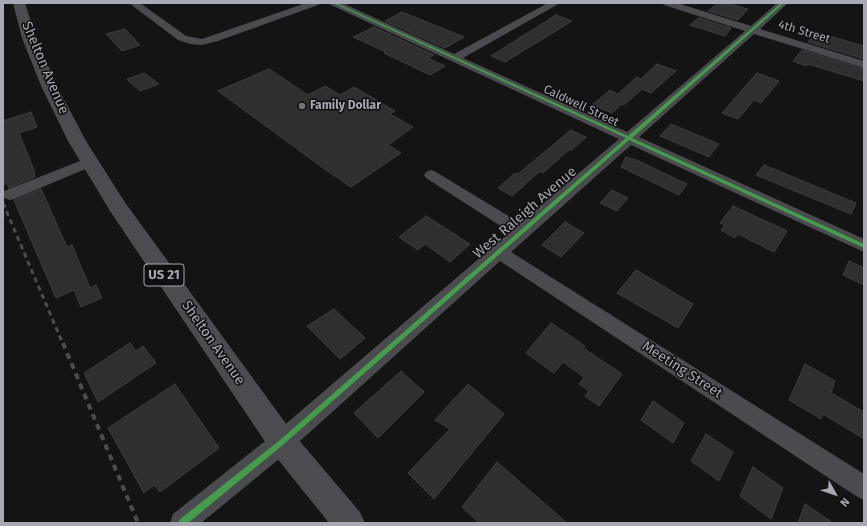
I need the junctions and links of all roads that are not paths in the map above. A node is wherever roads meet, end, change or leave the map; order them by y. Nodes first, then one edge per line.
1 (20, 3) edge
2 (134, 3) edge
3 (315, 3) edge
4 (334, 3) edge
5 (555, 3) edge
6 (667, 3) edge
7 (783, 3) edge
8 (753, 30) junction
9 (454, 58) junction
10 (863, 64) edge
11 (628, 139) junction
12 (90, 162) junction
13 (431, 175) dead end
14 (9, 195) dead end
15 (522, 232) junction
16 (864, 246) edge
17 (499, 252) junction
18 (282, 442) junction
19 (864, 488) edge
20 (182, 523) edge
21 (349, 523) edge

1 - 12 main road, Shelton Avenue / US 21
2 - 3 street
4 - 9 street, Caldwell Street
5 - 9 street
6 - 8 street, 4th Street
7 - 8 street, West Raleigh Avenue
8 - 10 street, 4th Street
8 - 11 street, West Raleigh Avenue
9 - 11 street, Caldwell Street
11 - 15 street, West Raleigh Avenue
11 - 16 street, Caldwell Street
12 - 14 street
12 - 18 main road, Shelton Avenue / US 21
13 - 15 street
15 - 17 street, West Raleigh Avenue
17 - 18 street, West Raleigh Avenue
17 - 19 street, Meeting Street
18 - 20 street, West Raleigh Avenue
18 - 21 main road, Shelton Avenue / US 21

